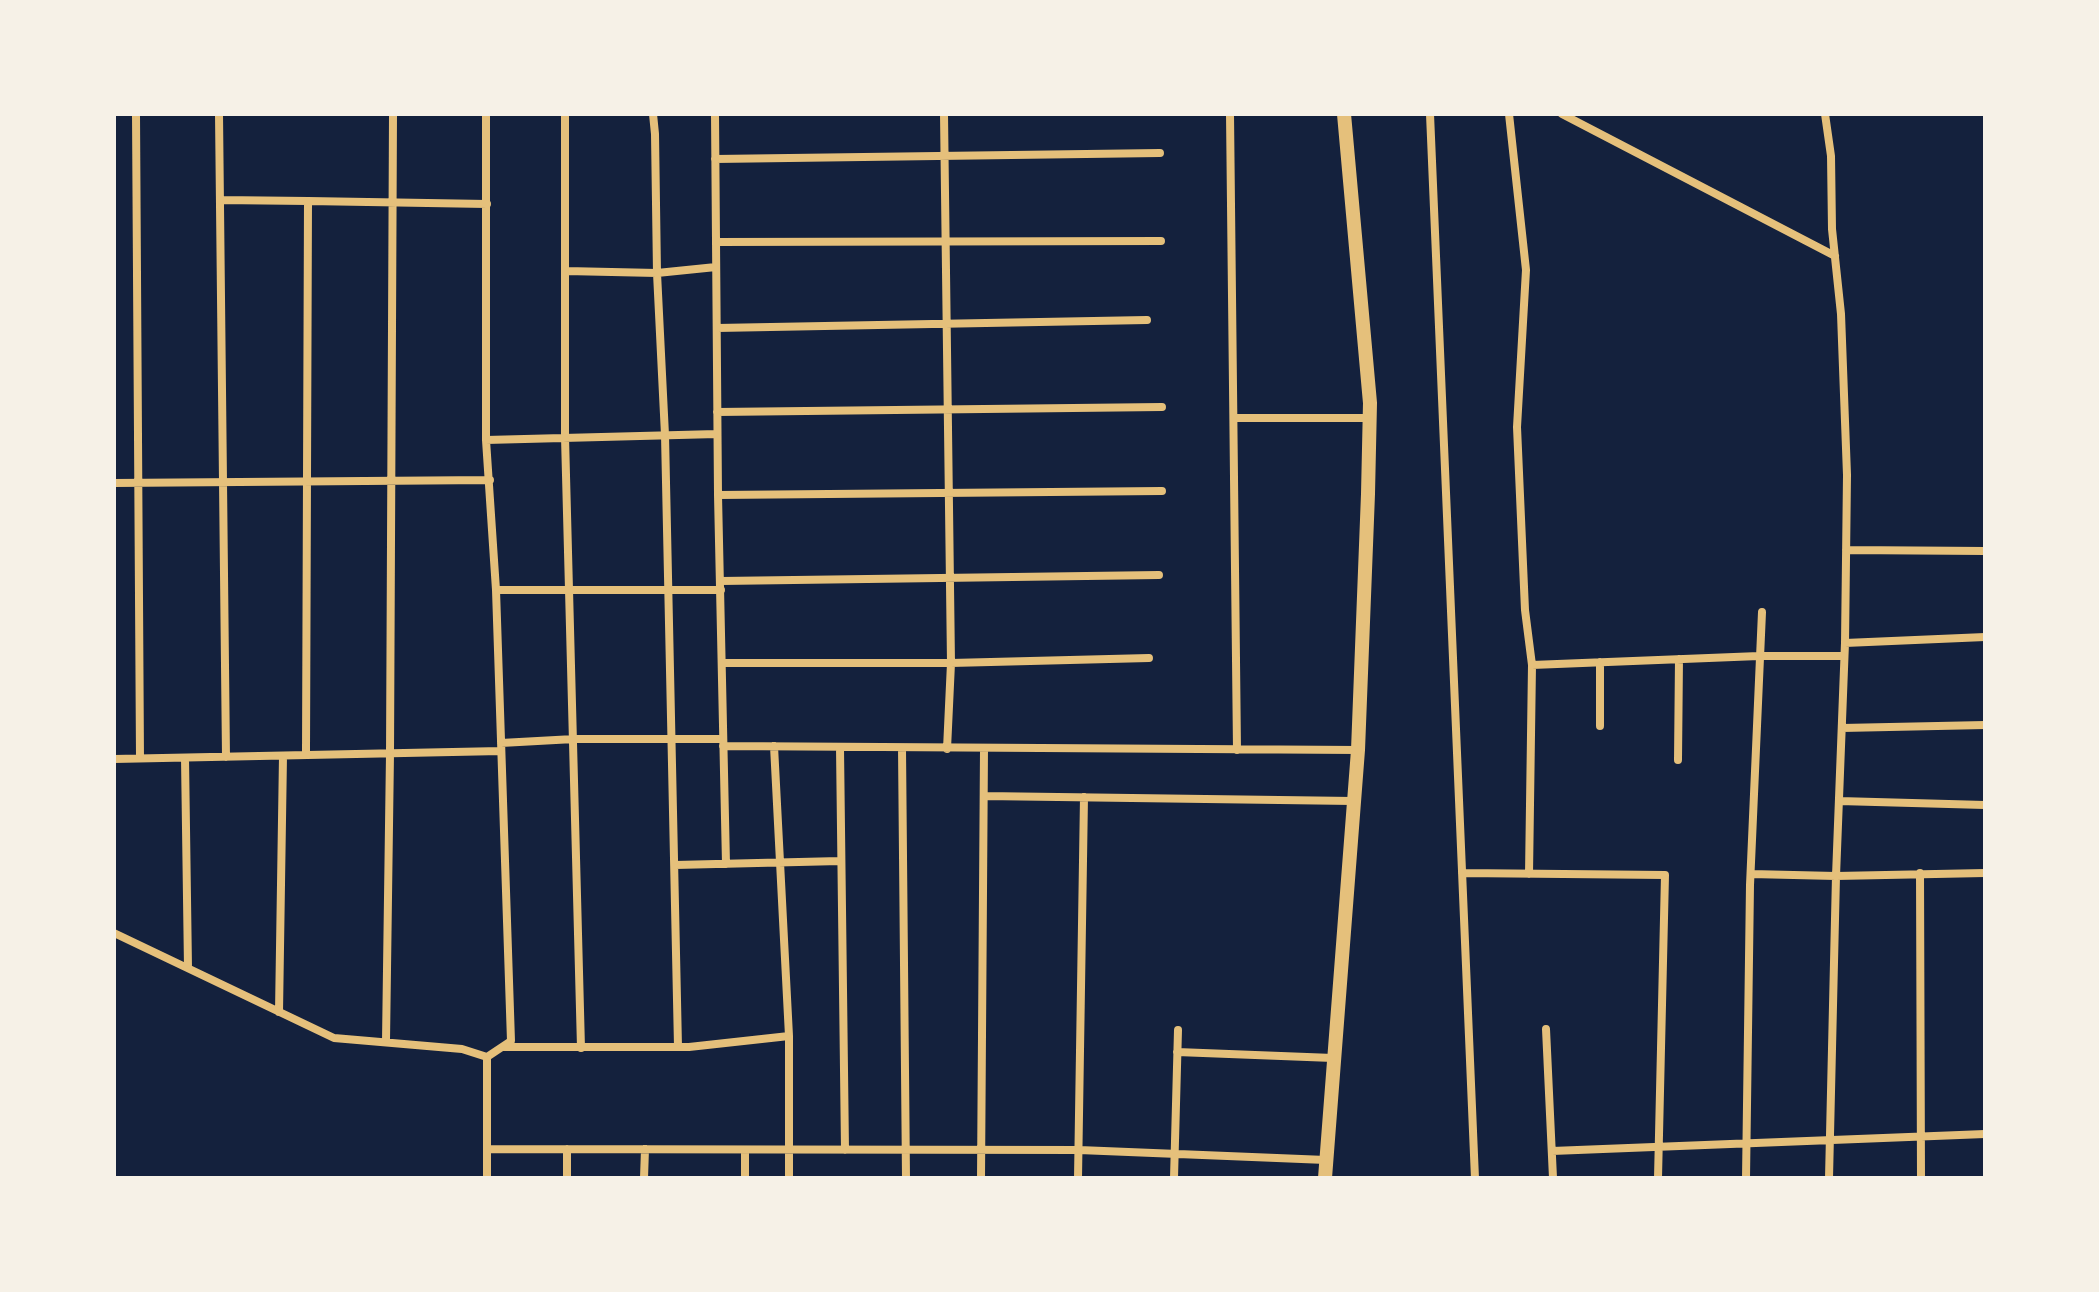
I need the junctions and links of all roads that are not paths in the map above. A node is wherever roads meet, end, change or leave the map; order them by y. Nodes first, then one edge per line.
1 (136, 114) edge
2 (219, 114) edge
3 (393, 114) edge
4 (486, 114) edge
5 (565, 114) edge
6 (653, 114) edge
7 (715, 114) edge
8 (944, 114) edge
9 (1230, 114) edge
10 (1344, 114) edge
11 (1430, 114) edge
12 (1509, 114) edge
13 (1562, 114) edge
14 (1825, 114) edge
15 (1160, 153) dead end
16 (944, 157) junction
17 (715, 159) junction
18 (220, 200) junction
19 (308, 201) junction
20 (394, 203) junction
21 (487, 204) junction
22 (945, 241) junction
23 (1161, 241) dead end
24 (716, 242) junction
25 (1835, 256) junction
26 (716, 267) junction
27 (566, 271) junction
28 (657, 273) junction
29 (1147, 320) dead end
30 (946, 325) junction
31 (717, 328) junction
32 (1162, 407) dead end
33 (947, 408) junction
34 (717, 412) junction
35 (1234, 418) junction
36 (1369, 418) junction
37 (717, 434) junction
38 (665, 435) junction
39 (565, 437) junction
40 (486, 440) junction
41 (490, 480) junction
42 (392, 481) junction
43 (137, 482) junction
44 (222, 482) junction
45 (306, 482) junction
46 (114, 483) edge
47 (1162, 491) dead end
48 (948, 494) junction
49 (718, 495) junction
50 (1846, 550) junction
51 (1985, 551) edge
52 (1159, 575) dead end
53 (950, 578) junction
54 (721, 585) junction
55 (496, 590) junction
56 (668, 590) junction
57 (570, 591) junction
58 (1762, 612) dead end
59 (1985, 637) edge
60 (1845, 643) junction
61 (1759, 656) junction
62 (1844, 656) junction
63 (1149, 658) dead end
64 (1679, 659) junction
65 (1600, 662) junction
66 (722, 663) junction
67 (951, 663) junction
68 (1532, 665) junction
69 (1985, 725) edge
70 (1600, 726) dead end
71 (1842, 728) junction
72 (574, 739) junction
73 (672, 739) junction
74 (723, 742) junction
75 (774, 746) junction
76 (501, 747) junction
77 (840, 748) junction
78 (902, 748) junction
79 (947, 749) junction
80 (984, 749) junction
81 (1237, 750) junction
82 (1358, 750) junction
83 (306, 754) junction
84 (390, 754) junction
85 (283, 756) junction
86 (226, 757) junction
87 (140, 758) junction
88 (185, 758) junction
89 (114, 759) edge
90 (1678, 760) dead end
91 (984, 796) junction
92 (1084, 797) junction
93 (1353, 801) junction
94 (1839, 801) junction
95 (1985, 805) edge
96 (840, 861) junction
97 (780, 862) junction
98 (726, 864) junction
99 (675, 865) junction
100 (1462, 873) junction
101 (1920, 873) junction
102 (1985, 873) edge
103 (1529, 874) junction
104 (1751, 874) junction
105 (1836, 876) junction
106 (114, 933) edge
107 (188, 968) junction
108 (279, 1012) junction
109 (1546, 1029) dead end
110 (1178, 1030) dead end
111 (789, 1036) junction
112 (386, 1041) junction
113 (504, 1047) junction
114 (678, 1047) junction
115 (581, 1048) junction
116 (1177, 1052) junction
117 (487, 1057) junction
118 (1333, 1058) junction
119 (1985, 1134) edge
120 (1921, 1137) junction
121 (1829, 1140) junction
122 (1746, 1144) junction
123 (1658, 1147) junction
124 (487, 1149) junction
125 (567, 1149) junction
126 (645, 1149) junction
127 (745, 1150) junction
128 (789, 1150) junction
129 (845, 1150) junction
130 (906, 1150) junction
131 (981, 1150) junction
132 (1079, 1150) junction
133 (1552, 1151) junction
134 (1174, 1154) junction
135 (1326, 1160) junction
136 (487, 1178) edge
137 (567, 1178) edge
138 (644, 1178) edge
139 (745, 1178) edge
140 (789, 1178) edge
141 (906, 1178) edge
142 (981, 1178) edge
143 (1078, 1178) edge
144 (1174, 1178) edge
145 (1325, 1178) edge
146 (1475, 1178) edge
147 (1553, 1178) edge
148 (1658, 1178) edge
149 (1746, 1178) edge
150 (1829, 1178) edge
151 (1921, 1178) edge

1 - 43 street
2 - 18 street
3 - 20 street
4 - 21 street
5 - 27 street
6 - 28 street
7 - 17 street
8 - 16 street
9 - 35 street
10 - 36 main road
11 - 100 street
12 - 68 street
13 - 25 street
14 - 25 street
15 - 16 street
16 - 17 street
16 - 22 street
17 - 24 street
18 - 19 street
18 - 44 street
19 - 20 street
19 - 45 street
20 - 21 street
20 - 42 street
21 - 40 street
22 - 23 street
22 - 24 street
22 - 30 street
24 - 26 street
25 - 50 street
26 - 28 street
26 - 31 street
27 - 28 street
27 - 39 street
28 - 38 street
29 - 30 street
30 - 31 street
30 - 33 street
31 - 34 street
32 - 33 street
33 - 34 street
33 - 48 street
34 - 37 street
35 - 36 street
35 - 81 street
36 - 82 main road
37 - 38 street
37 - 49 street
38 - 39 street
38 - 56 street
39 - 40 street
39 - 57 street
40 - 41 street
41 - 42 street
41 - 55 street
42 - 45 street
42 - 84 street
43 - 44 street
43 - 46 street
43 - 87 street
44 - 45 street
44 - 86 street
45 - 83 street
47 - 48 street
48 - 49 street
48 - 53 street
49 - 54 street
50 - 51 street
50 - 60 street
52 - 53 street
53 - 54 street
53 - 67 street
54 - 56 street
54 - 66 street
55 - 57 street
55 - 76 street
56 - 57 street
56 - 73 street
57 - 72 street
58 - 61 street
59 - 60 street
60 - 62 street
61 - 62 street
61 - 64 street
61 - 104 street
62 - 71 street
63 - 67 street
64 - 65 street
64 - 90 street
65 - 68 street
65 - 70 street
66 - 67 street
66 - 74 street
67 - 79 street
68 - 103 street
69 - 71 street
71 - 94 street
72 - 73 street
72 - 76 street
72 - 115 street
73 - 74 street
73 - 99 street
74 - 75 street
74 - 98 street
75 - 77 street
75 - 97 street
76 - 84 street
76 - 113 street
77 - 78 street
77 - 96 street
78 - 79 street
78 - 130 street
79 - 80 street
80 - 81 street
80 - 91 street
81 - 82 street
82 - 93 main road
83 - 84 street
83 - 85 street
84 - 112 street
85 - 86 street
85 - 108 street
86 - 88 street
87 - 88 street
87 - 89 street
88 - 107 street
91 - 92 street
91 - 131 street
92 - 93 street
92 - 132 street
93 - 118 main road
94 - 95 street
94 - 105 street
96 - 97 street
96 - 129 street
97 - 98 street
97 - 111 street
98 - 99 street
99 - 114 street
100 - 103 street
100 - 146 street
101 - 102 street
101 - 105 street
101 - 120 street
103 - 123 street
104 - 105 street
104 - 122 street
105 - 121 street
106 - 107 street
107 - 108 street
108 - 112 street
109 - 133 street
110 - 116 street
111 - 114 street
111 - 128 street
112 - 117 street
113 - 115 street
113 - 117 street
114 - 115 street
116 - 118 street
116 - 134 street
117 - 124 street
118 - 135 main road
119 - 120 street
120 - 121 street
120 - 151 street
121 - 122 street
121 - 150 street
122 - 123 street
122 - 149 street
123 - 133 street
123 - 148 street
124 - 125 street
124 - 136 street
125 - 126 street
125 - 137 street
126 - 127 street
126 - 138 street
127 - 128 street
127 - 139 street
128 - 129 street
128 - 140 street
129 - 130 street
130 - 131 street
130 - 141 street
131 - 132 street
131 - 142 street
132 - 134 street
132 - 143 street
133 - 147 street
134 - 135 street
134 - 144 street
135 - 145 main road

